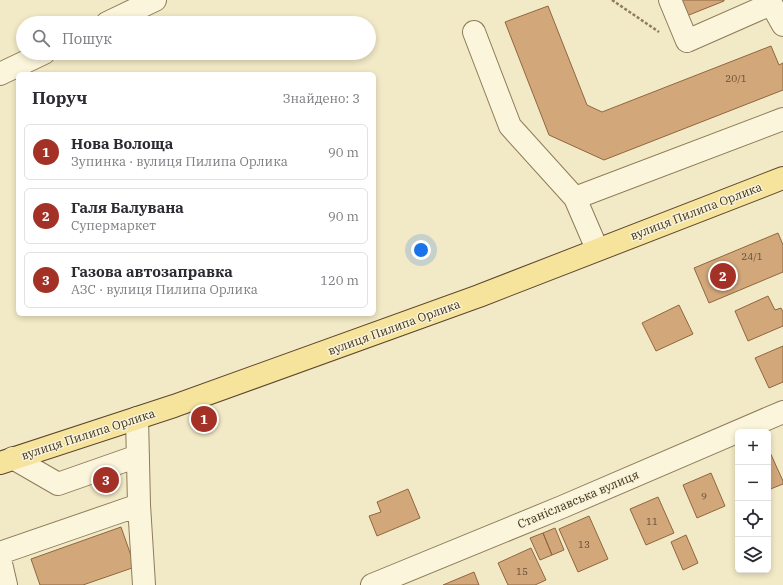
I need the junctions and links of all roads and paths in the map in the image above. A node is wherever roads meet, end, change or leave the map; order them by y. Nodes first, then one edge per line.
1 (155, 0) edge
2 (612, 0) edge
3 (670, 0) edge
4 (770, 2) edge
5 (121, 16) edge
6 (783, 25) edge
7 (474, 32) dead end
8 (688, 41) junction
9 (29, 60) edge
10 (0, 74) edge
11 (783, 119) edge
12 (783, 178) edge
13 (575, 198) junction
14 (598, 249) junction
15 (783, 412) edge
16 (137, 418) junction
17 (138, 456) junction
18 (7, 461) edge
19 (139, 505) junction
20 (0, 552) edge
21 (0, 559) edge
22 (6, 585) edge
23 (144, 585) edge
24 (372, 585) edge

1 - 5 street
2 - 8 path
3 - 8 street
4 - 6 street
4 - 8 street
7 - 13 street
9 - 10 street
11 - 13 street
12 - 14 main road, вулиця Пилипа Орлика
13 - 14 street
14 - 16 main road, вулиця Пилипа Орлика
15 - 24 street, Станіславська вулиця
16 - 17 street
16 - 18 main road, вулиця Пилипа Орлика
17 - 18 street
17 - 19 street
19 - 20 street
19 - 23 street
21 - 22 street

